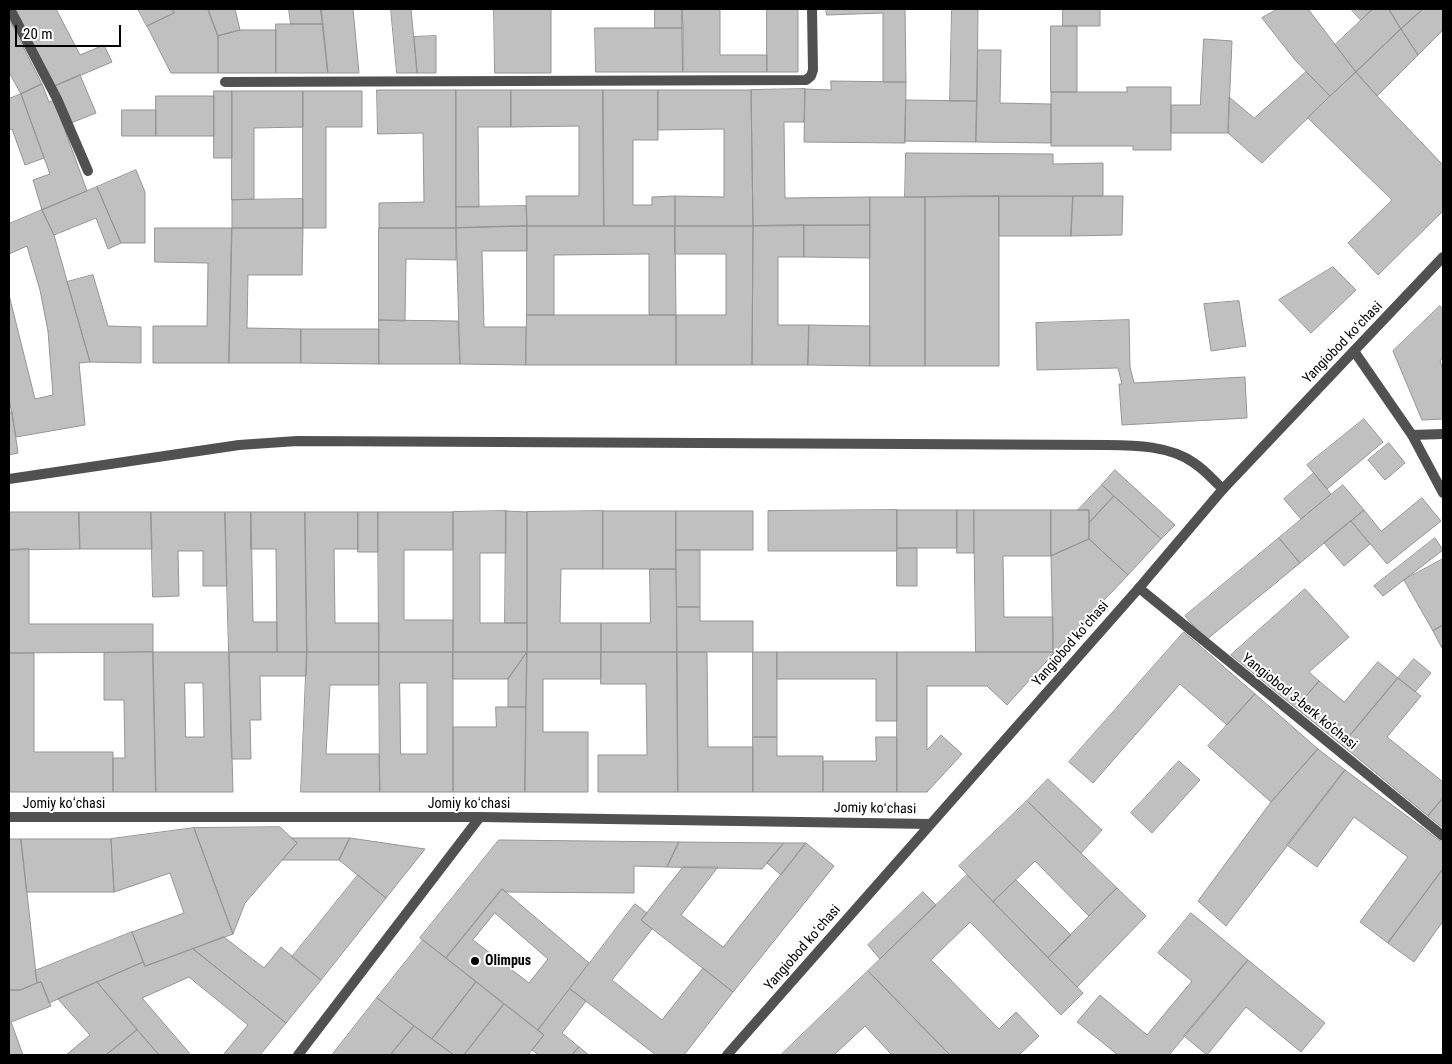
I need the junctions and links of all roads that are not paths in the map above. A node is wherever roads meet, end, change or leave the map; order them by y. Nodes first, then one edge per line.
1 (10, 9) edge
2 (812, 9) edge
3 (225, 82) dead end
4 (88, 171) dead end
5 (1443, 258) edge
6 (1354, 351) junction
7 (1443, 434) edge
8 (1412, 435) junction
9 (9, 479) edge
10 (1223, 489) junction
11 (1443, 493) edge
12 (1139, 588) junction
13 (9, 818) edge
14 (480, 818) junction
15 (930, 824) junction
16 (1443, 836) edge
17 (298, 1055) edge
18 (727, 1055) edge

1 - 4 street
2 - 3 street
5 - 6 street, Yangiobod koʻchasi
6 - 8 street
6 - 10 street, Yangiobod koʻchasi
7 - 8 street
8 - 11 street
9 - 10 street
10 - 12 street, Yangiobod koʻchasi
12 - 15 street, Yangiobod koʻchasi
12 - 16 street, Yangiobod 3-berk koʼchasi
13 - 14 street, Jomiy koʻchasi
14 - 15 street, Jomiy koʻchasi
14 - 17 street
15 - 18 street, Yangiobod koʻchasi

